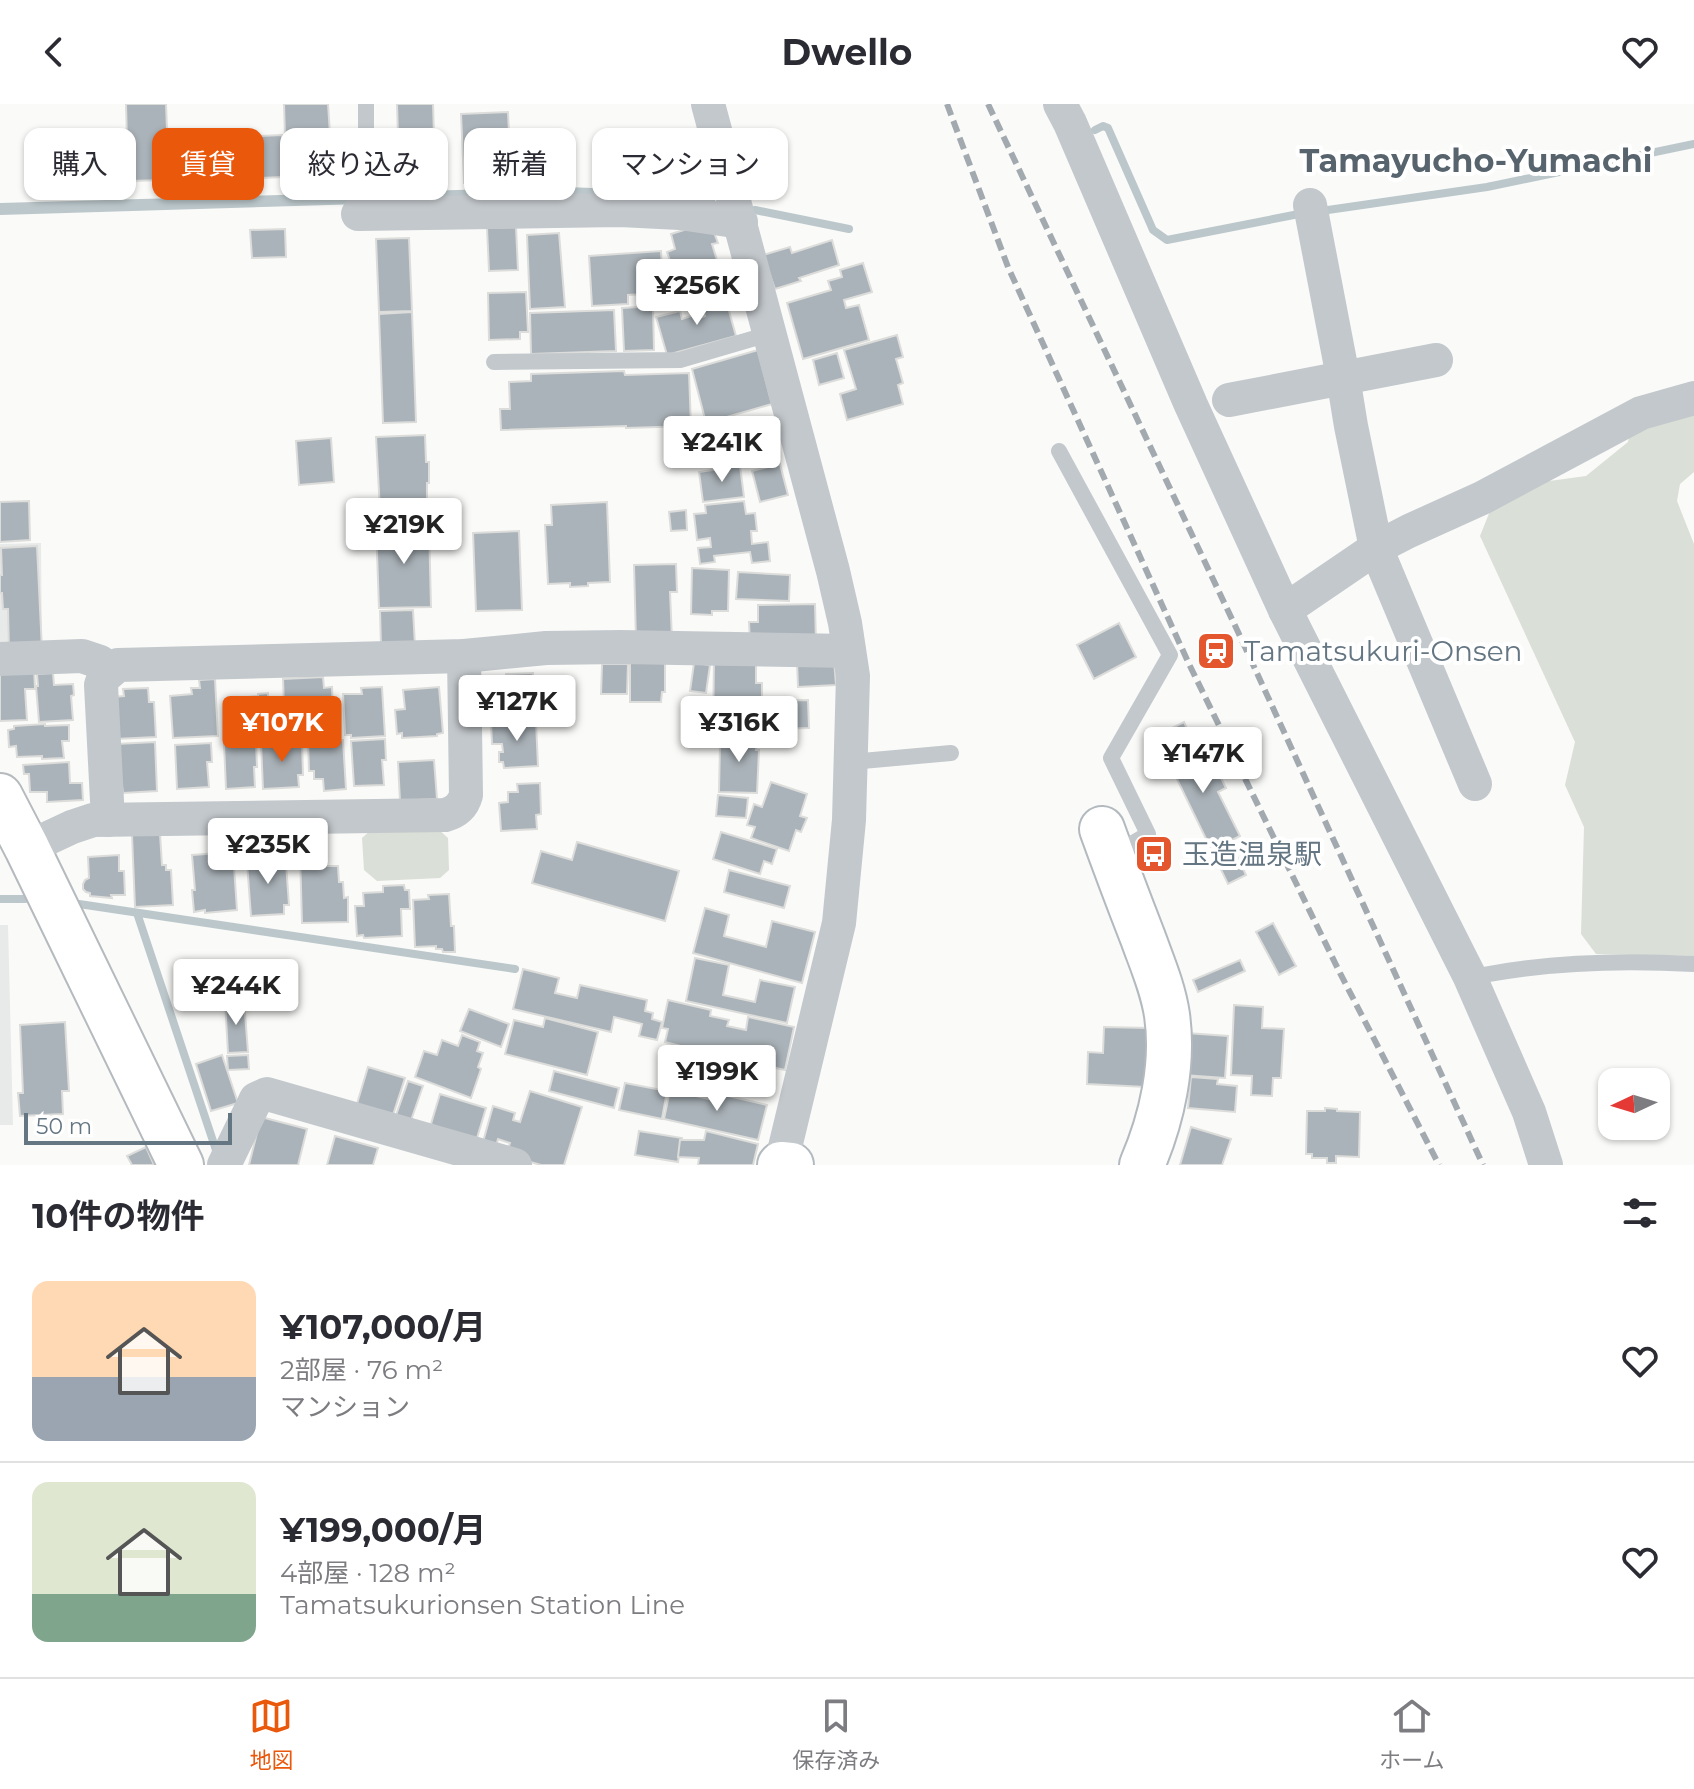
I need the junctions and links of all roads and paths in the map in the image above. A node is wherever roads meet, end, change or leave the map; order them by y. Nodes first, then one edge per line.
1 (366, 104) edge
2 (708, 104) edge
3 (1060, 104) edge
4 (366, 128) edge
5 (1311, 213) dead end
6 (358, 214) dead end
7 (741, 222) junction
8 (769, 334) junction
9 (1436, 360) dead end
10 (494, 362) dead end
11 (1343, 377) junction
12 (1694, 398) edge
13 (1229, 400) dead end
14 (1059, 451) dead end
15 (1376, 548) junction
16 (1285, 610) junction
17 (849, 651) junction
18 (464, 656) junction
19 (0, 659) edge
20 (110, 671) junction
21 (951, 753) dead end
22 (851, 762) junction
23 (1475, 784) dead end
24 (0, 796) edge
25 (108, 820) junction
26 (1107, 842) joint
27 (27, 848) junction
28 (1694, 964) edge
29 (1483, 975) dead end
30 (181, 1165) edge
31 (224, 1165) edge
32 (515, 1165) edge
33 (784, 1165) edge
34 (1142, 1165) edge
35 (1546, 1165) edge

1 - 4 lane
2 - 7 street
3 - 16 street
5 - 11 street
6 - 7 street
7 - 8 street
8 - 10 lane
8 - 17 street
9 - 11 street
11 - 13 street
11 - 15 street
12 - 15 street
14 - 26 lane
15 - 16 street
15 - 23 street
16 - 35 street
17 - 18 street
17 - 22 street
18 - 20 street
18 - 25 street
19 - 20 street
20 - 25 street
21 - 22 lane
22 - 33 street
24 - 27 main road
25 - 27 street
26 - 34 main road
27 - 30 main road
28 - 29 lane
31 - 32 street

